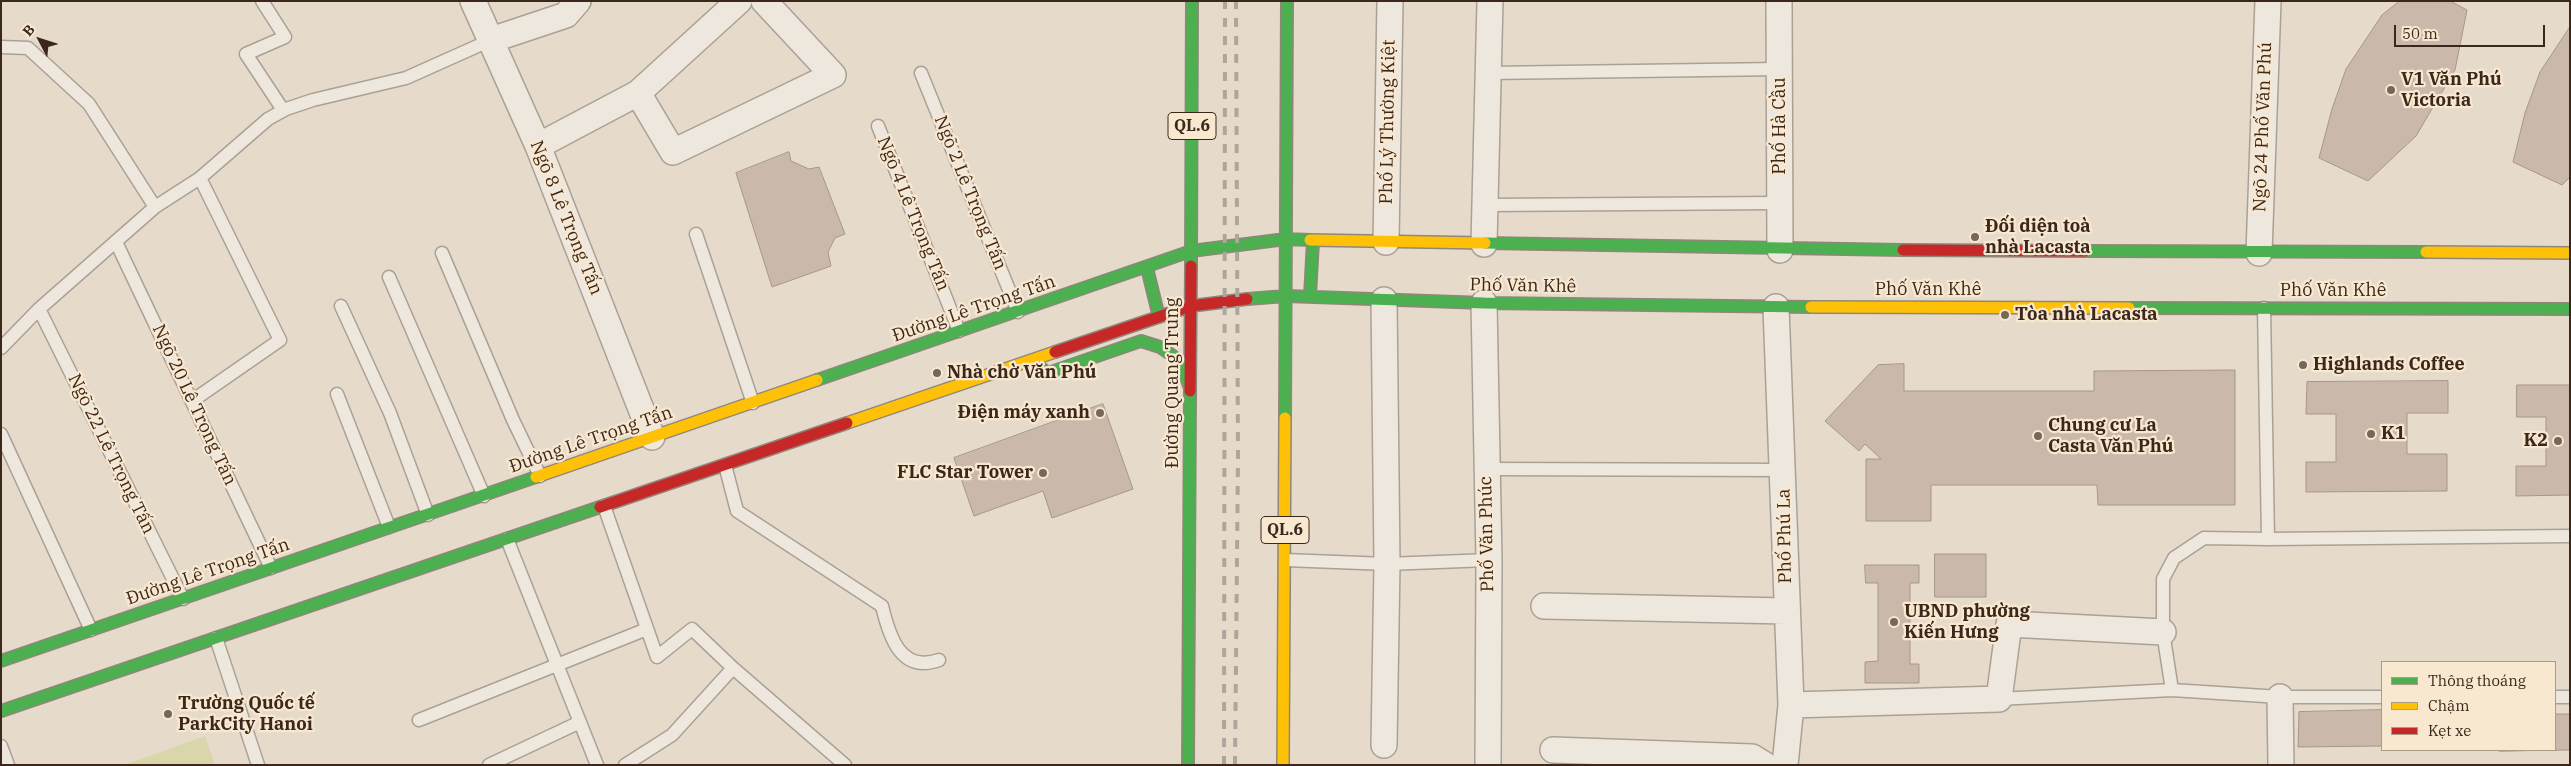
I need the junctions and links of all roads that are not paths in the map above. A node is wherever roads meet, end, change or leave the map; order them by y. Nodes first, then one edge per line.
1 (262, 1) edge
2 (473, 1) edge
3 (578, 1) edge
4 (739, 1) edge
5 (764, 1) edge
6 (1192, 1) edge
7 (1287, 1) edge
8 (1390, 1) edge
9 (1490, 1) edge
10 (1779, 1) edge
11 (2268, 1) edge
12 (491, 40) junction
13 (1, 47) edge
14 (1780, 69) junction
15 (921, 73) dead end
16 (1488, 73) junction
17 (638, 93) junction
18 (283, 110) junction
19 (878, 126) dead end
20 (538, 146) junction
21 (200, 178) junction
22 (1780, 203) junction
23 (1485, 205) junction
24 (155, 207) junction
25 (696, 234) dead end
26 (1286, 239) junction
27 (1313, 241) junction
28 (116, 242) junction
29 (1386, 242) junction
30 (1484, 244) junction
31 (1780, 250) junction
32 (1191, 251) junction
33 (442, 253) dead end
34 (2259, 253) junction
35 (2570, 253) edge
36 (1147, 268) junction
37 (389, 277) dead end
38 (1286, 296) junction
39 (1310, 296) junction
40 (1384, 300) junction
41 (1484, 303) junction
42 (341, 306) dead end
43 (1191, 306) junction
44 (1776, 307) junction
45 (2264, 308) junction
46 (39, 309) junction
47 (2570, 309) edge
48 (1018, 312) junction
49 (1159, 317) junction
50 (959, 331) junction
51 (1, 348) edge
52 (1032, 360) junction
53 (1191, 391) junction
54 (337, 394) dead end
55 (192, 401) junction
56 (753, 403) junction
57 (1, 434) edge
58 (652, 437) junction
59 (725, 465) junction
60 (1486, 469) junction
61 (1784, 470) junction
62 (540, 476) junction
63 (484, 496) junction
64 (604, 506) junction
65 (428, 515) junction
66 (389, 528) junction
67 (2570, 536) edge
68 (506, 539) junction
69 (2268, 539) junction
70 (1285, 560) junction
71 (1489, 560) junction
72 (1387, 564) junction
73 (271, 568) junction
74 (183, 599) junction
75 (1544, 606) dead end
76 (1787, 611) junction
77 (647, 629) junction
78 (92, 630) junction
79 (2163, 632) junction
80 (216, 638) junction
81 (939, 660) dead end
82 (1, 661) edge
83 (557, 664) junction
84 (733, 668) junction
85 (2172, 690) junction
86 (2280, 697) junction
87 (2381, 697) edge
88 (2556, 697) edge
89 (2570, 697) edge
90 (1999, 699) junction
91 (1791, 705) junction
92 (1, 711) edge
93 (419, 720) dead end
94 (580, 722) junction
95 (1384, 745) dead end
96 (1, 746) edge
97 (1553, 750) dead end
98 (8, 765) edge
99 (258, 765) edge
100 (490, 765) edge
101 (597, 765) edge
102 (625, 765) edge
103 (845, 765) edge
104 (1188, 765) edge
105 (1283, 765) edge
106 (1488, 765) edge
107 (1765, 765) edge
108 (1785, 765) edge
109 (2280, 765) edge

1 - 18 lane
2 - 12 street, Ngõ 8 Lê Trọng Tấn
3 - 12 street
4 - 17 street
5 - 17 street
6 - 32 main road, Đường Quang Trung / QL.6
7 - 26 main road, QL.6
8 - 29 street, Phố Lý Thường Kiệt
9 - 16 street
10 - 14 street, Phố Hà Cầu
11 - 34 street, Ngõ 24 Phố Văn Phú
12 - 18 lane
12 - 20 street, Ngõ 8 Lê Trọng Tấn
13 - 24 lane
14 - 16 lane
14 - 22 street, Phố Hà Cầu
15 - 48 lane, Ngõ 2 Lê Trọng Tấn
16 - 23 street
17 - 20 street
18 - 21 lane
19 - 50 lane, Ngõ 4 Lê Trọng Tấn
20 - 58 street, Ngõ 8 Lê Trọng Tấn
21 - 24 lane
21 - 55 lane
22 - 23 lane
22 - 31 street, Phố Hà Cầu
23 - 30 street
24 - 28 lane
25 - 56 lane
26 - 27 main road
26 - 32 main road, Đường Lê Trọng Tấn
26 - 38 main road, QL.6
27 - 29 main road
27 - 39 main road
28 - 46 lane
28 - 55 lane, Ngõ 20 Lê Trọng Tấn
29 - 30 main road
30 - 31 main road
31 - 34 main road
32 - 36 main road, Đường Lê Trọng Tấn
32 - 43 main road, Đường Quang Trung / QL.6
33 - 62 lane
34 - 35 main road
36 - 48 main road, Đường Lê Trọng Tấn
36 - 49 main road
37 - 63 lane
38 - 39 main road, Phố Văn Khê
38 - 43 main road, Phố Văn Khê
38 - 70 main road, QL.6
39 - 40 main road, Phố Văn Khê
40 - 41 main road, Phố Văn Khê
40 - 72 street
41 - 44 main road, Phố Văn Khê
41 - 60 street, Phố Văn Phúc
42 - 65 lane
43 - 49 main road
43 - 53 main road, Đường Quang Trung / QL.6
44 - 45 main road, Phố Văn Khê
44 - 61 street, Phố Phú La
45 - 47 main road, Phố Văn Khê
45 - 69 lane
46 - 51 lane
46 - 74 lane, Ngõ 22 Lê Trọng Tấn
48 - 50 main road, Đường Lê Trọng Tấn
49 - 52 main road
50 - 56 main road, Đường Lê Trọng Tấn
52 - 53 main road
52 - 59 main road
53 - 104 main road, Đường Quang Trung / QL.6
54 - 66 lane
55 - 73 lane, Ngõ 20 Lê Trọng Tấn
56 - 58 main road, Đường Lê Trọng Tấn
57 - 78 lane
58 - 62 main road, Đường Lê Trọng Tấn
59 - 64 main road
59 - 81 lane
60 - 61 lane
60 - 71 street, Phố Văn Phúc
61 - 76 street, Phố Phú La
62 - 63 main road, Đường Lê Trọng Tấn
63 - 65 main road, Đường Lê Trọng Tấn
64 - 68 main road
64 - 77 lane
65 - 66 main road, Đường Lê Trọng Tấn
66 - 73 main road, Đường Lê Trọng Tấn
67 - 69 lane
68 - 80 main road
68 - 83 lane
69 - 79 lane
70 - 72 lane
70 - 105 main road, QL.6
71 - 72 lane
71 - 106 street, Phố Văn Phúc
72 - 95 street
73 - 74 main road, Đường Lê Trọng Tấn
74 - 78 main road, Đường Lê Trọng Tấn
75 - 76 street
76 - 91 street, Phố Phú La
77 - 83 lane
77 - 84 lane
78 - 82 main road, Đường Lê Trọng Tấn
79 - 85 lane
79 - 90 street
80 - 92 main road
80 - 99 lane
83 - 93 lane
83 - 94 lane
84 - 102 lane
84 - 103 lane
85 - 86 lane
85 - 90 lane
86 - 87 lane
86 - 109 street
88 - 89 lane
90 - 91 street
91 - 108 street, Phố Phú La
94 - 100 lane
94 - 101 lane
96 - 98 lane
97 - 107 street

